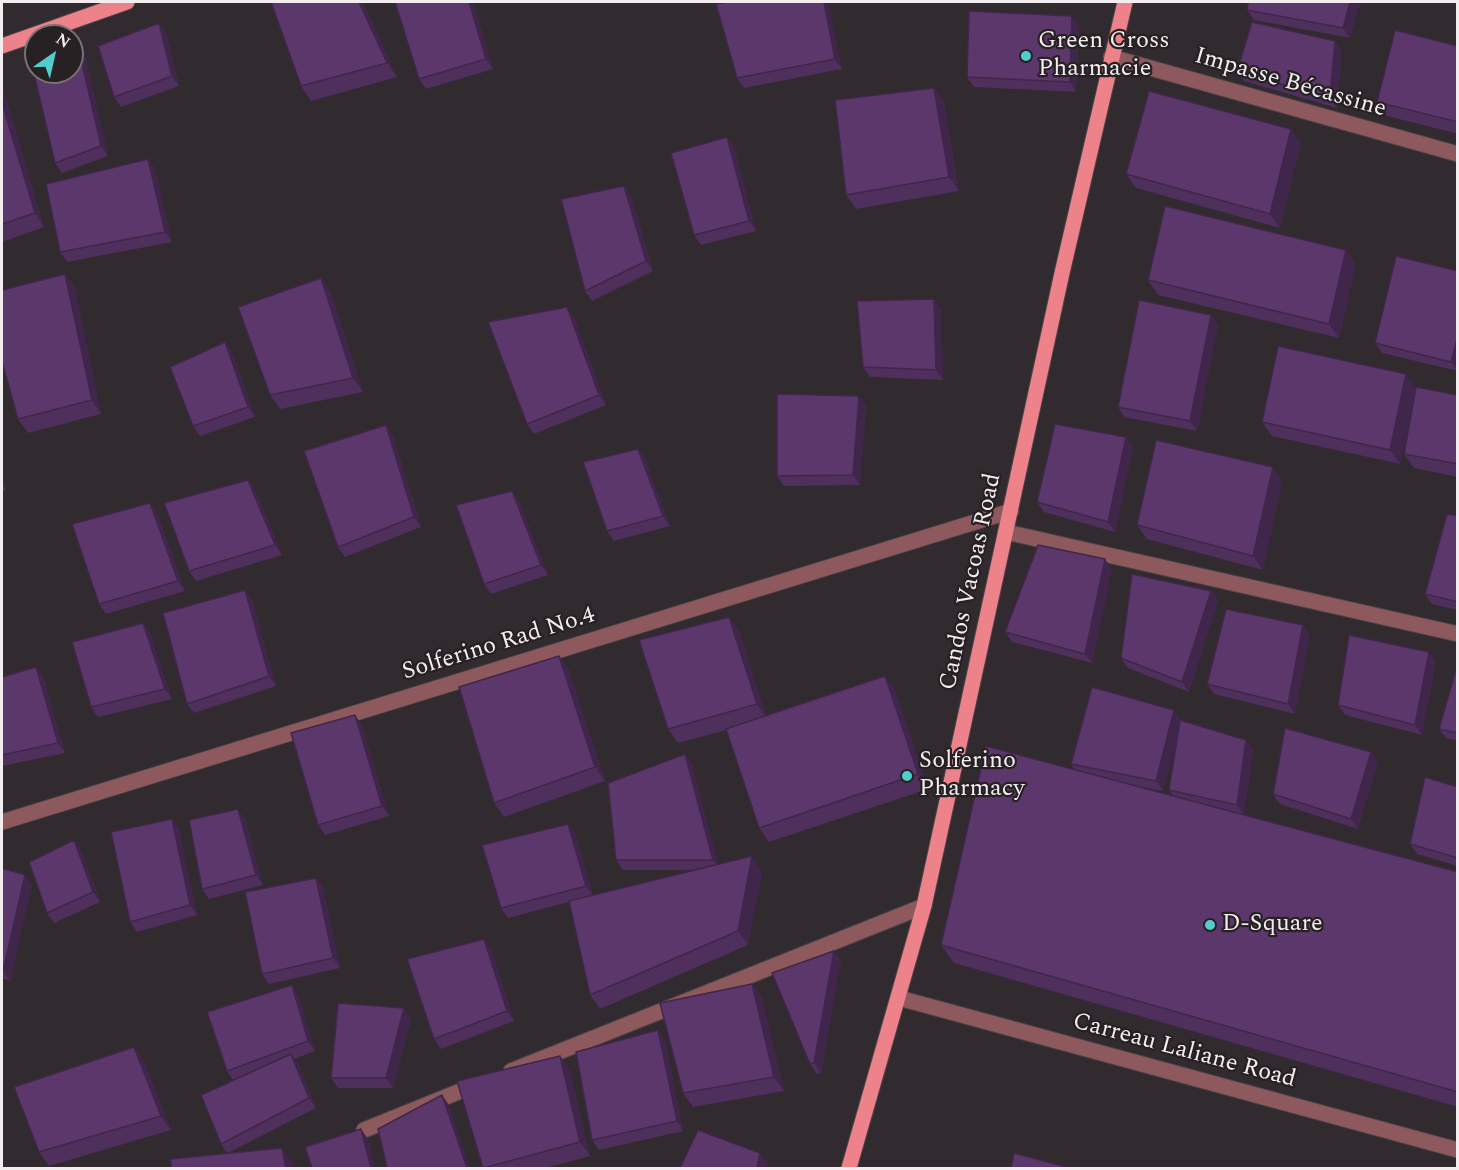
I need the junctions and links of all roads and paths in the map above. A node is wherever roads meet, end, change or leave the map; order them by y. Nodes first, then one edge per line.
1 (127, 2) edge
2 (1125, 2) edge
3 (2, 46) edge
4 (1111, 57) junction
5 (1458, 154) edge
6 (1011, 511) junction
7 (1006, 532) junction
8 (1458, 634) edge
9 (2, 822) edge
10 (924, 906) junction
11 (899, 998) junction
12 (363, 1130) edge
13 (1458, 1150) edge
14 (849, 1168) edge

1 - 3 main road
2 - 4 main road, Candos Vacoas Road
4 - 5 street, Impasse Bécassine
4 - 6 main road, Candos Vacoas Road
6 - 7 main road, Candos Vacoas Road
6 - 9 street, Solferino Rad No.4
7 - 8 street
7 - 10 main road, Candos Vacoas Road
10 - 11 main road, Candos Vacoas Road
10 - 12 street
11 - 13 street, Carreau Laliane Road
11 - 14 main road, Candos Vacoas Road

